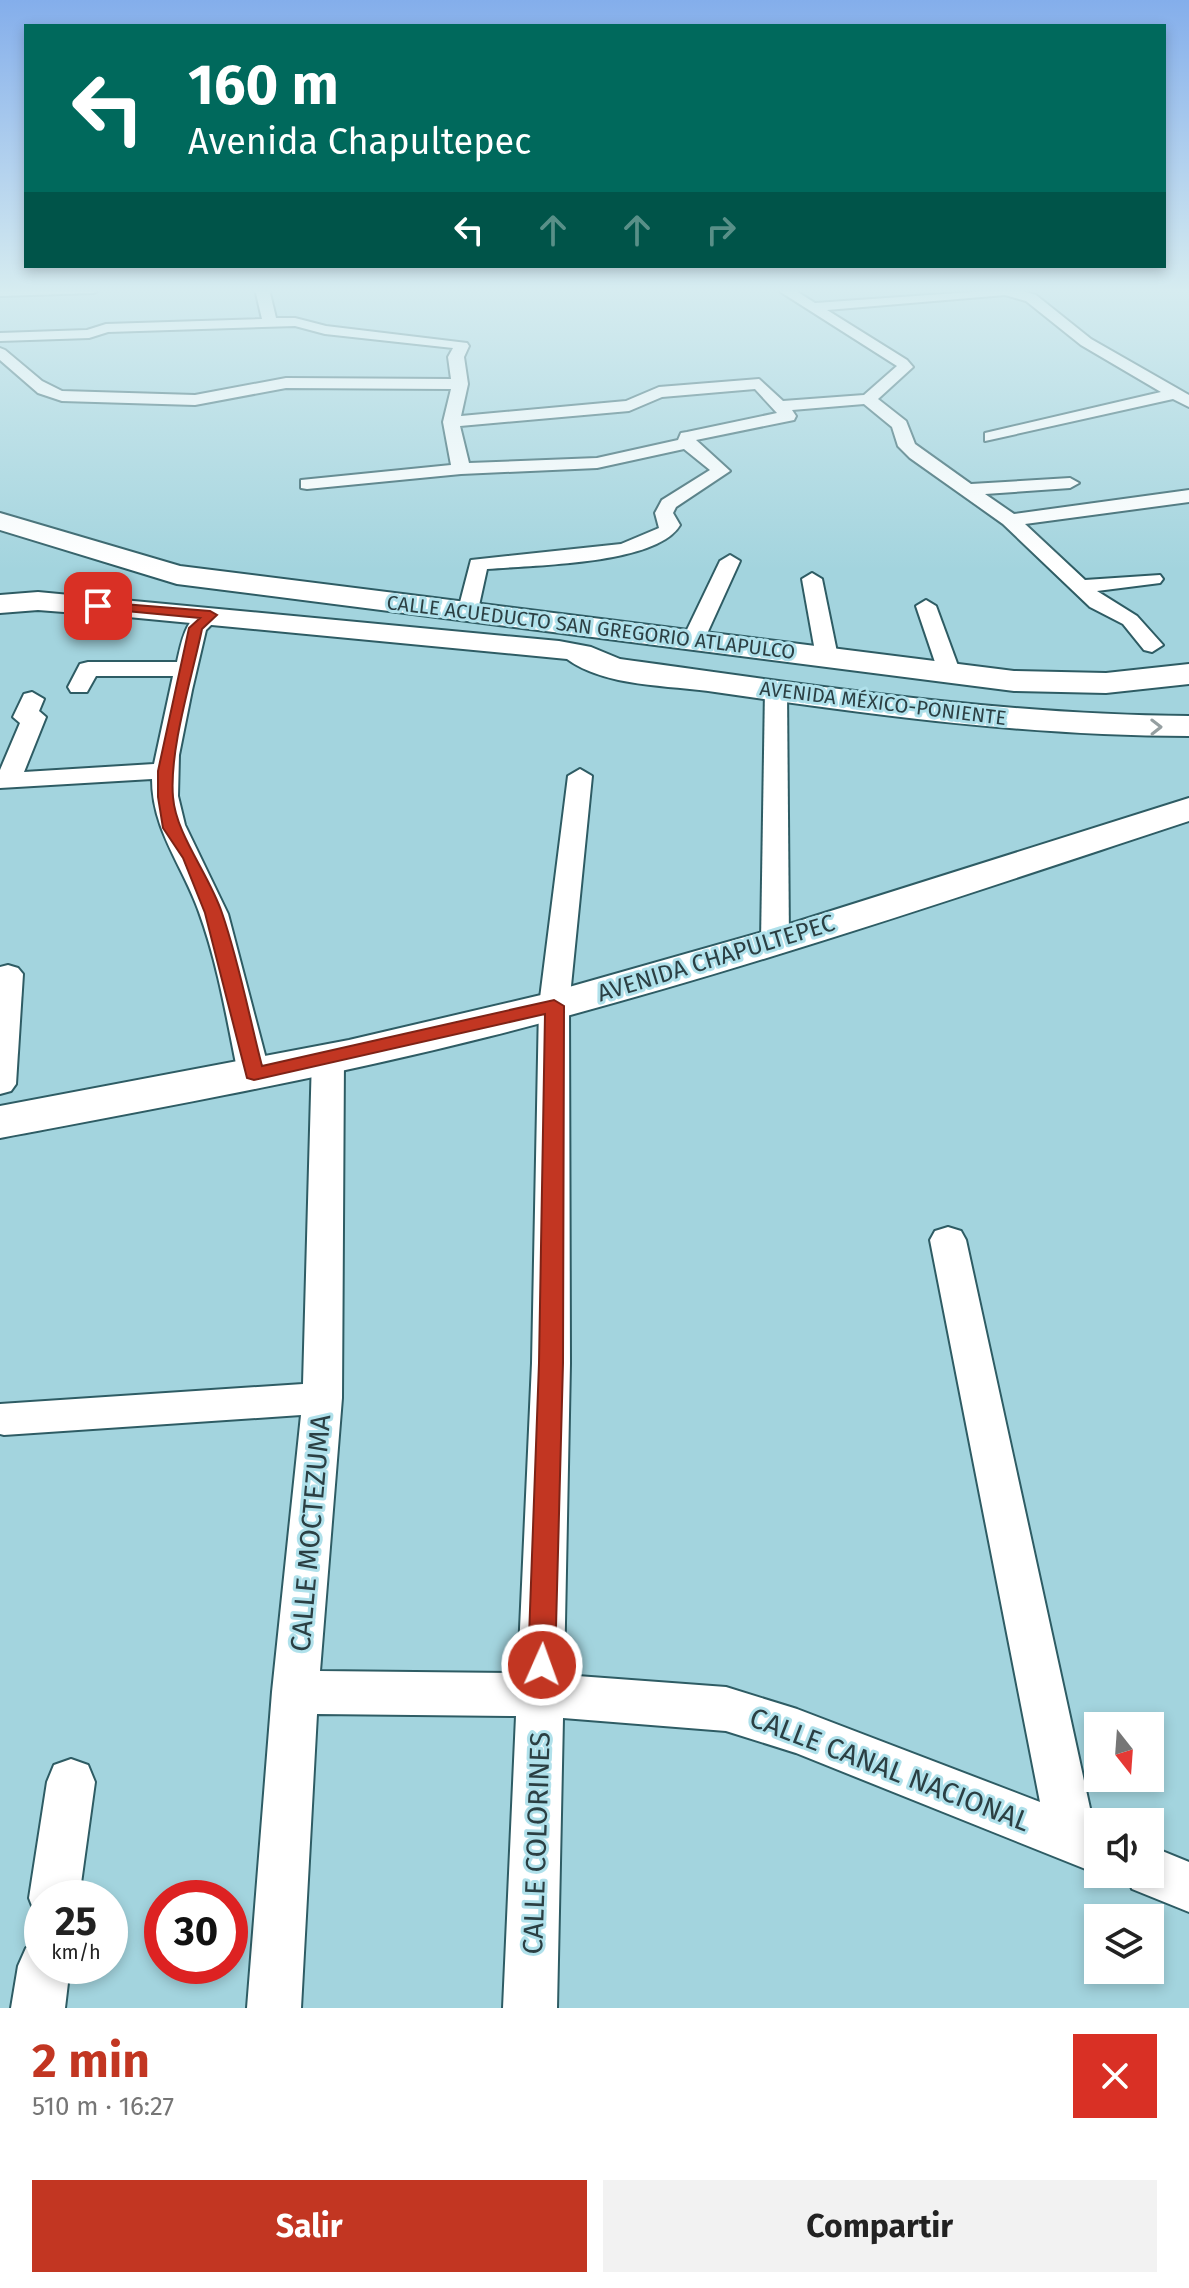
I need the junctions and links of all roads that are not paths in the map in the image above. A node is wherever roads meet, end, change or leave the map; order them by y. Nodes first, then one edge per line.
1 (35, 383) edge
2 (889, 383) edge
3 (1156, 383) edge
4 (460, 384) joint
5 (1182, 398) edge
6 (868, 399) junction
7 (782, 406) junction
8 (451, 422) junction
9 (991, 437) dead end
10 (687, 443) junction
11 (461, 469) junction
12 (1070, 483) dead end
13 (307, 484) dead end
14 (966, 490) junction
15 (1189, 496) edge
16 (1010, 520) junction
17 (0, 521) edge
18 (730, 561) dead end
19 (177, 575) junction
20 (812, 579) dead end
21 (1153, 579) dead end
22 (1080, 587) junction
23 (0, 593) edge
24 (38, 601) junction
25 (0, 604) edge
26 (926, 606) dead end
27 (128, 608) junction
28 (468, 610) junction
29 (210, 615) junction
30 (694, 638) junction
31 (1152, 645) dead end
32 (580, 654) junction
33 (827, 657) junction
34 (187, 669) junction
35 (950, 674) junction
36 (1189, 674) edge
37 (79, 687) dead end
38 (776, 689) junction
39 (1189, 696) edge
40 (32, 699) dead end
41 (1189, 726) edge
42 (165, 771) junction
43 (580, 776) dead end
44 (4, 781) edge
45 (1189, 809) edge
46 (775, 942) junction
47 (8, 974) dead end
48 (554, 1006) junction
49 (2, 1023) edge
50 (328, 1057) junction
51 (254, 1074) junction
52 (0, 1084) edge
53 (0, 1122) edge
54 (948, 1240) dead end
55 (322, 1398) junction
56 (4, 1419) dead end
57 (295, 1692) junction
58 (541, 1695) junction
59 (71, 1782) dead end
60 (1084, 1840) edge
61 (1084, 1844) edge
62 (1164, 1877) edge
63 (57, 1880) edge
64 (1189, 1887) edge
65 (41, 1984) edge
66 (38, 2008) edge
67 (274, 2008) edge
68 (530, 2008) edge

1 - 4 street
2 - 6 street
3 - 5 street
4 - 8 street
5 - 9 street
6 - 7 street
6 - 14 street
7 - 8 street
7 - 10 street
8 - 11 street
10 - 11 street
10 - 28 street
11 - 13 street
12 - 14 street
14 - 16 street
15 - 16 street
16 - 22 street
17 - 19 main road, CALLE ACUEDUCTO SAN GREGORIO ATLAPULCO
18 - 30 street
19 - 27 main road
19 - 28 main road, CALLE ACUEDUCTO SAN GREGORIO ATLAPULCO
20 - 33 street
21 - 22 street
22 - 31 street
23 - 24 main road
24 - 25 main road, AVENIDA MÉXICO-PONIENTE
24 - 27 main road, AVENIDA MÉXICO-PONIENTE
26 - 35 street
27 - 29 main road, AVENIDA MÉXICO-PONIENTE
28 - 30 main road, CALLE ACUEDUCTO SAN GREGORIO ATLAPULCO
29 - 32 main road, AVENIDA MÉXICO-PONIENTE
29 - 34 street
30 - 33 main road, CALLE ACUEDUCTO SAN GREGORIO ATLAPULCO
32 - 38 main road, AVENIDA MÉXICO-PONIENTE
32 - 39 main road, AVENIDA MÉXICO-PONIENTE
33 - 35 main road, CALLE ACUEDUCTO SAN GREGORIO ATLAPULCO
34 - 37 street
34 - 42 street
35 - 36 main road, CALLE ACUEDUCTO SAN GREGORIO ATLAPULCO
38 -> 41 main road, AVENIDA MÉXICO-PONIENTE
38 - 46 street
40 - 44 street
42 - 44 street
42 - 51 street
43 - 48 street, CALLE COLORINES
45 - 46 main road, AVENIDA CHAPULTEPEC
46 - 48 main road, AVENIDA CHAPULTEPEC
47 - 49 street
48 - 50 main road, AVENIDA CHAPULTEPEC
48 - 58 street, CALLE COLORINES
49 - 52 street
50 - 51 main road, AVENIDA CHAPULTEPEC
50 - 55 street, CALLE MOCTEZUMA
51 - 53 main road, AVENIDA CHAPULTEPEC
54 - 60 street
55 - 56 street
55 - 57 street, CALLE MOCTEZUMA
57 - 58 street, CALLE CANAL NACIONAL
57 - 67 street, CALLE MOCTEZUMA
58 - 61 street, CALLE CANAL NACIONAL
58 - 68 street, CALLE COLORINES
59 - 63 street
62 - 64 street
65 - 66 street

